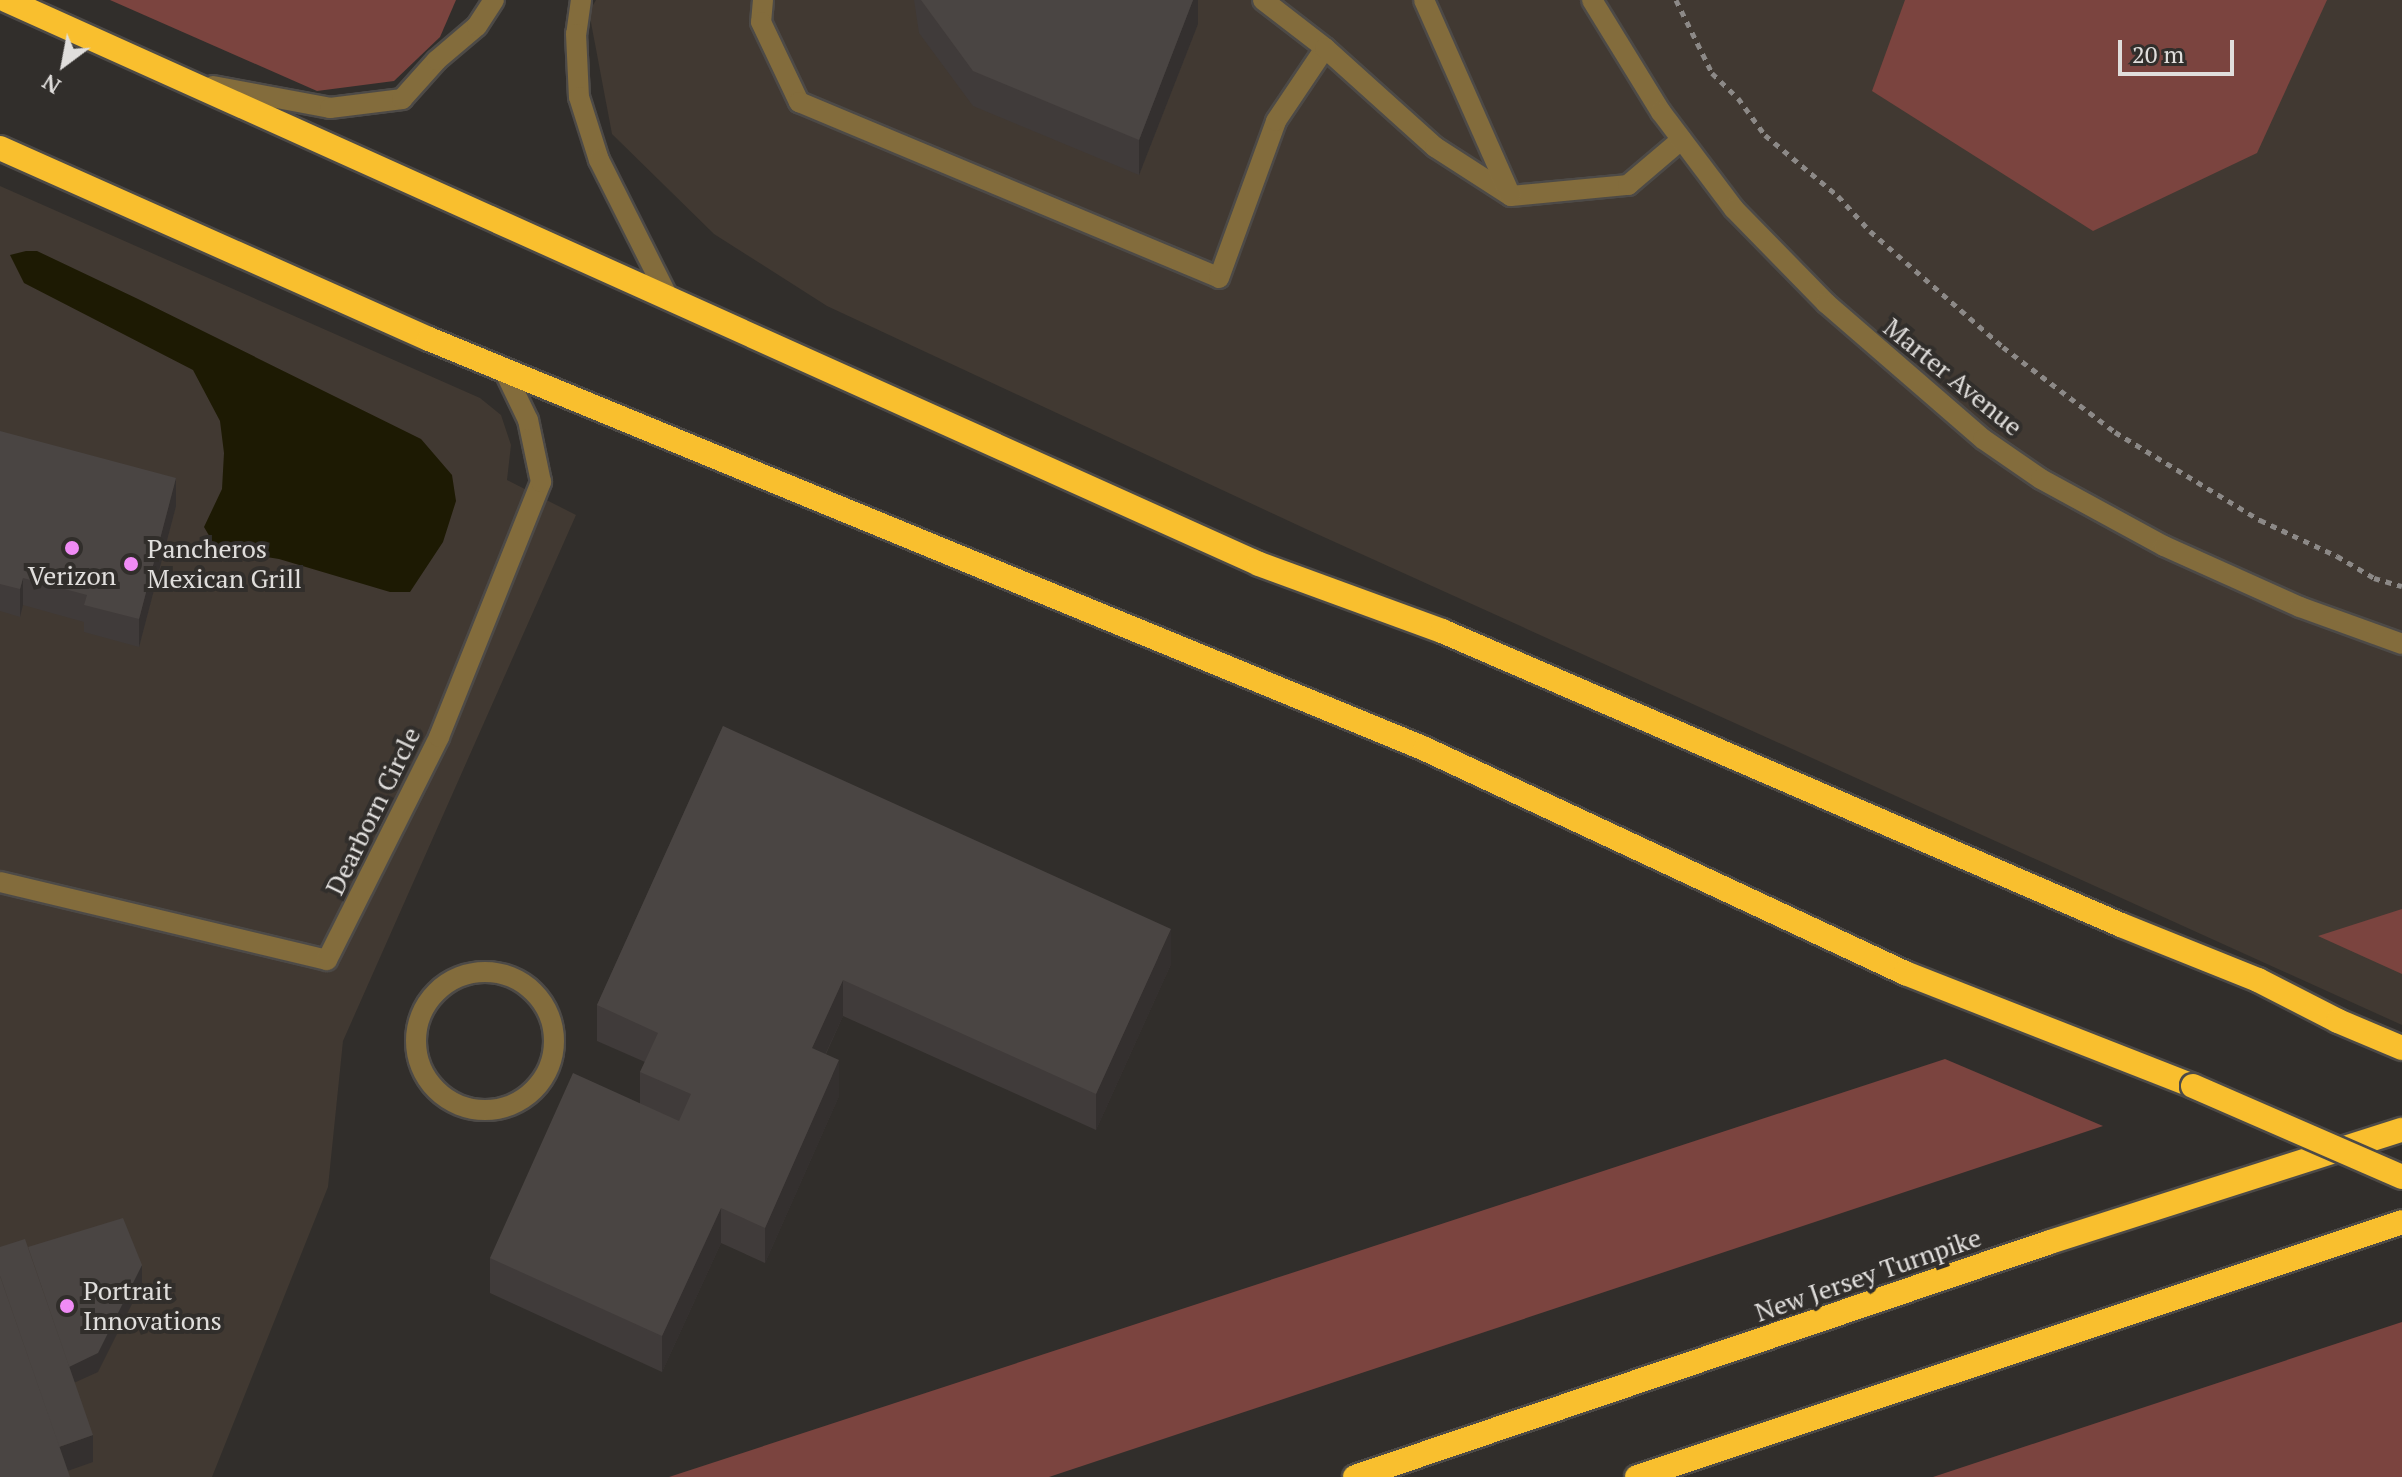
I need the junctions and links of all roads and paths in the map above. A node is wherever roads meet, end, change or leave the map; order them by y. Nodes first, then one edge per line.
1 (6, 0) edge
2 (494, 0) edge
3 (581, 0) edge
4 (763, 0) edge
5 (1263, 0) edge
6 (1424, 0) edge
7 (1592, 0) edge
8 (1676, 0) edge
9 (1325, 48) junction
10 (185, 81) junction
11 (1681, 140) junction
12 (0, 148) edge
13 (1511, 196) junction
14 (668, 297) junction
15 (503, 368) junction
16 (2402, 586) edge
17 (2402, 644) edge
18 (0, 882) edge
19 (2402, 1048) edge
20 (439, 1092) joint
21 (2402, 1130) edge
22 (2402, 1177) edge
23 (2402, 1222) edge
24 (1355, 1477) edge
25 (1637, 1477) edge

1 - 10 highway
2 - 10 street
3 - 14 street
4 - 9 street
5 - 9 street
6 - 13 street
7 - 11 street, Marter Avenue
8 - 16 path
9 - 13 street
10 - 14 highway
11 - 13 street
11 - 17 street, Marter Avenue
12 - 15 highway
14 - 19 highway
15 - 18 street, Dearborn Circle
15 - 22 highway, bridge
20 - 20 street
21 - 24 highway, New Jersey Turnpike
23 - 25 highway

